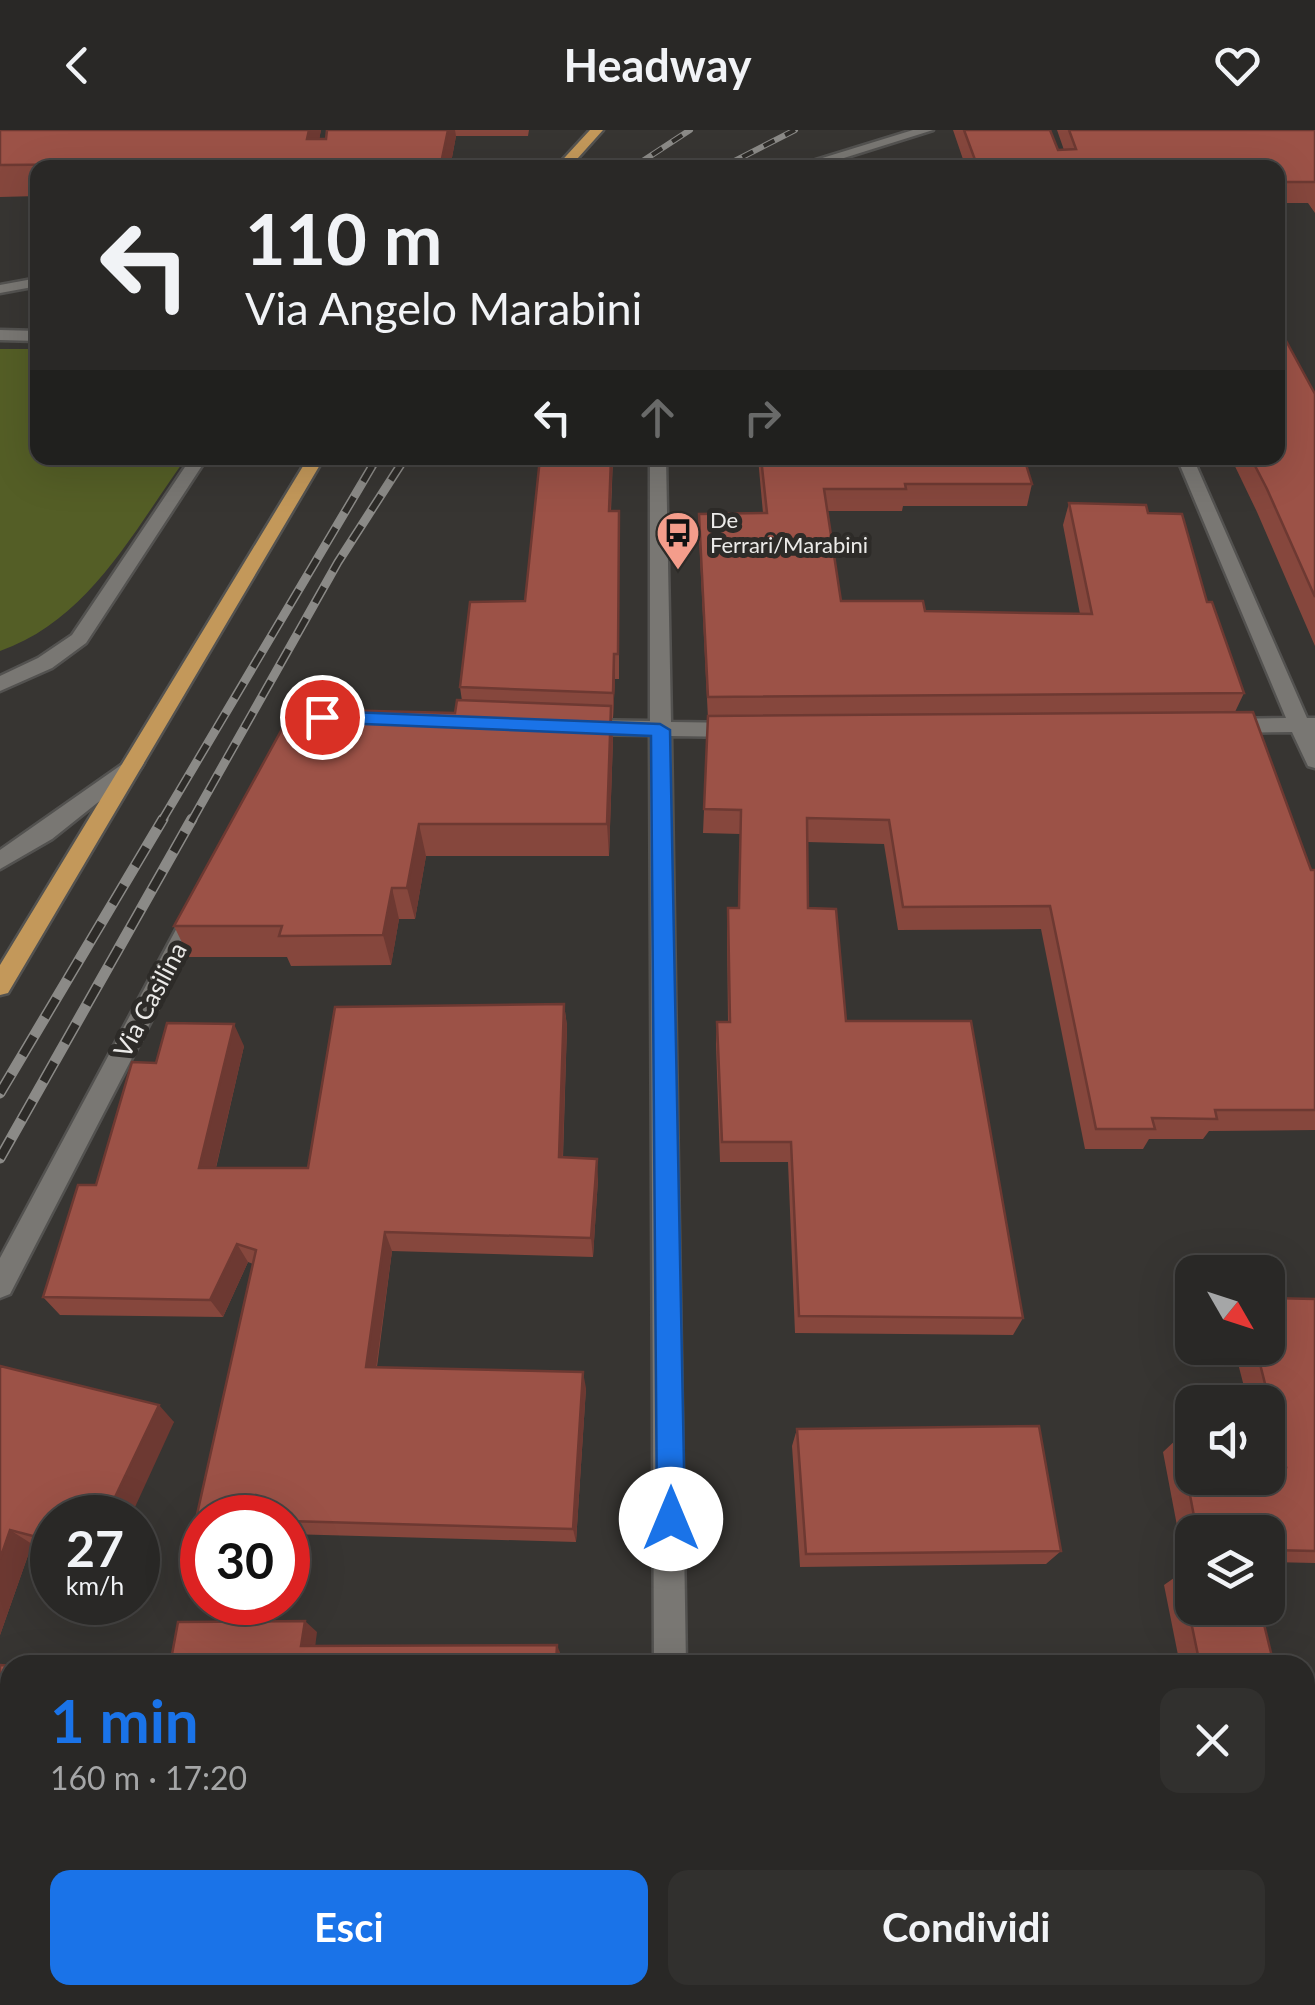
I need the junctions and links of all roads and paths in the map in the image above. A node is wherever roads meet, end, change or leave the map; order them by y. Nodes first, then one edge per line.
1 (597, 130) edge
2 (927, 130) edge
3 (569, 160) edge
4 (824, 160) edge
5 (30, 283) edge
6 (0, 289) edge
7 (0, 335) edge
8 (30, 336) edge
9 (194, 465) edge
10 (312, 465) edge
11 (658, 465) edge
12 (1188, 465) edge
13 (0, 684) edge
14 (561, 726) edge
15 (1204, 726) edge
16 (1308, 726) edge
17 (660, 730) junction
18 (758, 730) edge
19 (1315, 761) edge
20 (134, 763) junction
21 (0, 861) edge
22 (210, 886) edge
23 (1, 979) edge
24 (0, 1284) edge
25 (670, 1655) edge

1 - 3 main road
2 - 4 street
5 - 6 street
7 - 8 street
9 - 13 street
10 - 20 main road
11 - 17 street
12 - 16 street
14 - 17 street
15 - 16 street
16 - 19 street
17 - 18 street
17 - 25 street
20 - 21 street
20 - 23 main road
22 - 24 street, Via Casilina

